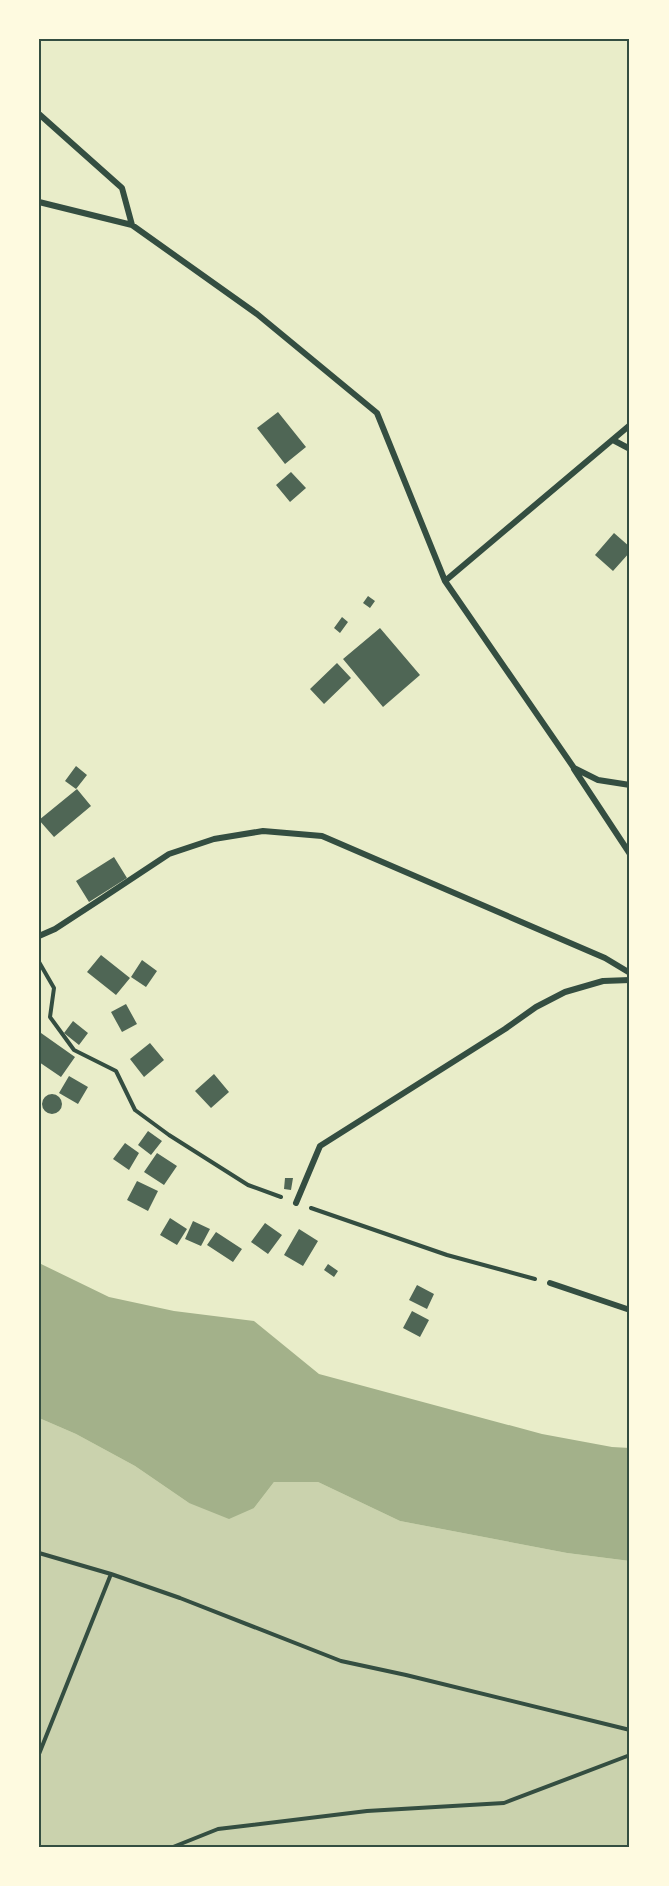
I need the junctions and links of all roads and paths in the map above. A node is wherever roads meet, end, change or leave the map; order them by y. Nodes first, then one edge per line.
1 (39, 114) edge
2 (39, 202) edge
3 (132, 225) junction
4 (630, 424) edge
5 (612, 440) junction
6 (630, 449) edge
7 (445, 581) junction
8 (574, 768) junction
9 (630, 785) edge
10 (630, 854) edge
11 (39, 936) edge
12 (39, 962) edge
13 (630, 972) edge
14 (630, 980) edge
15 (296, 1203) junction
16 (550, 1283) joint
17 (630, 1310) edge
18 (39, 1553) edge
19 (111, 1574) junction
20 (630, 1730) edge
21 (39, 1754) edge
22 (630, 1755) edge
23 (173, 1847) edge

1 - 3 street
2 - 3 street
3 - 7 street
4 - 5 street
5 - 6 street
5 - 7 street
7 - 8 street
8 - 9 street
8 - 10 street
11 - 13 street
12 - 15 path
14 - 15 street
15 - 16 path
16 - 17 street
18 - 19 path
19 - 20 path
19 - 21 path
22 - 23 path

